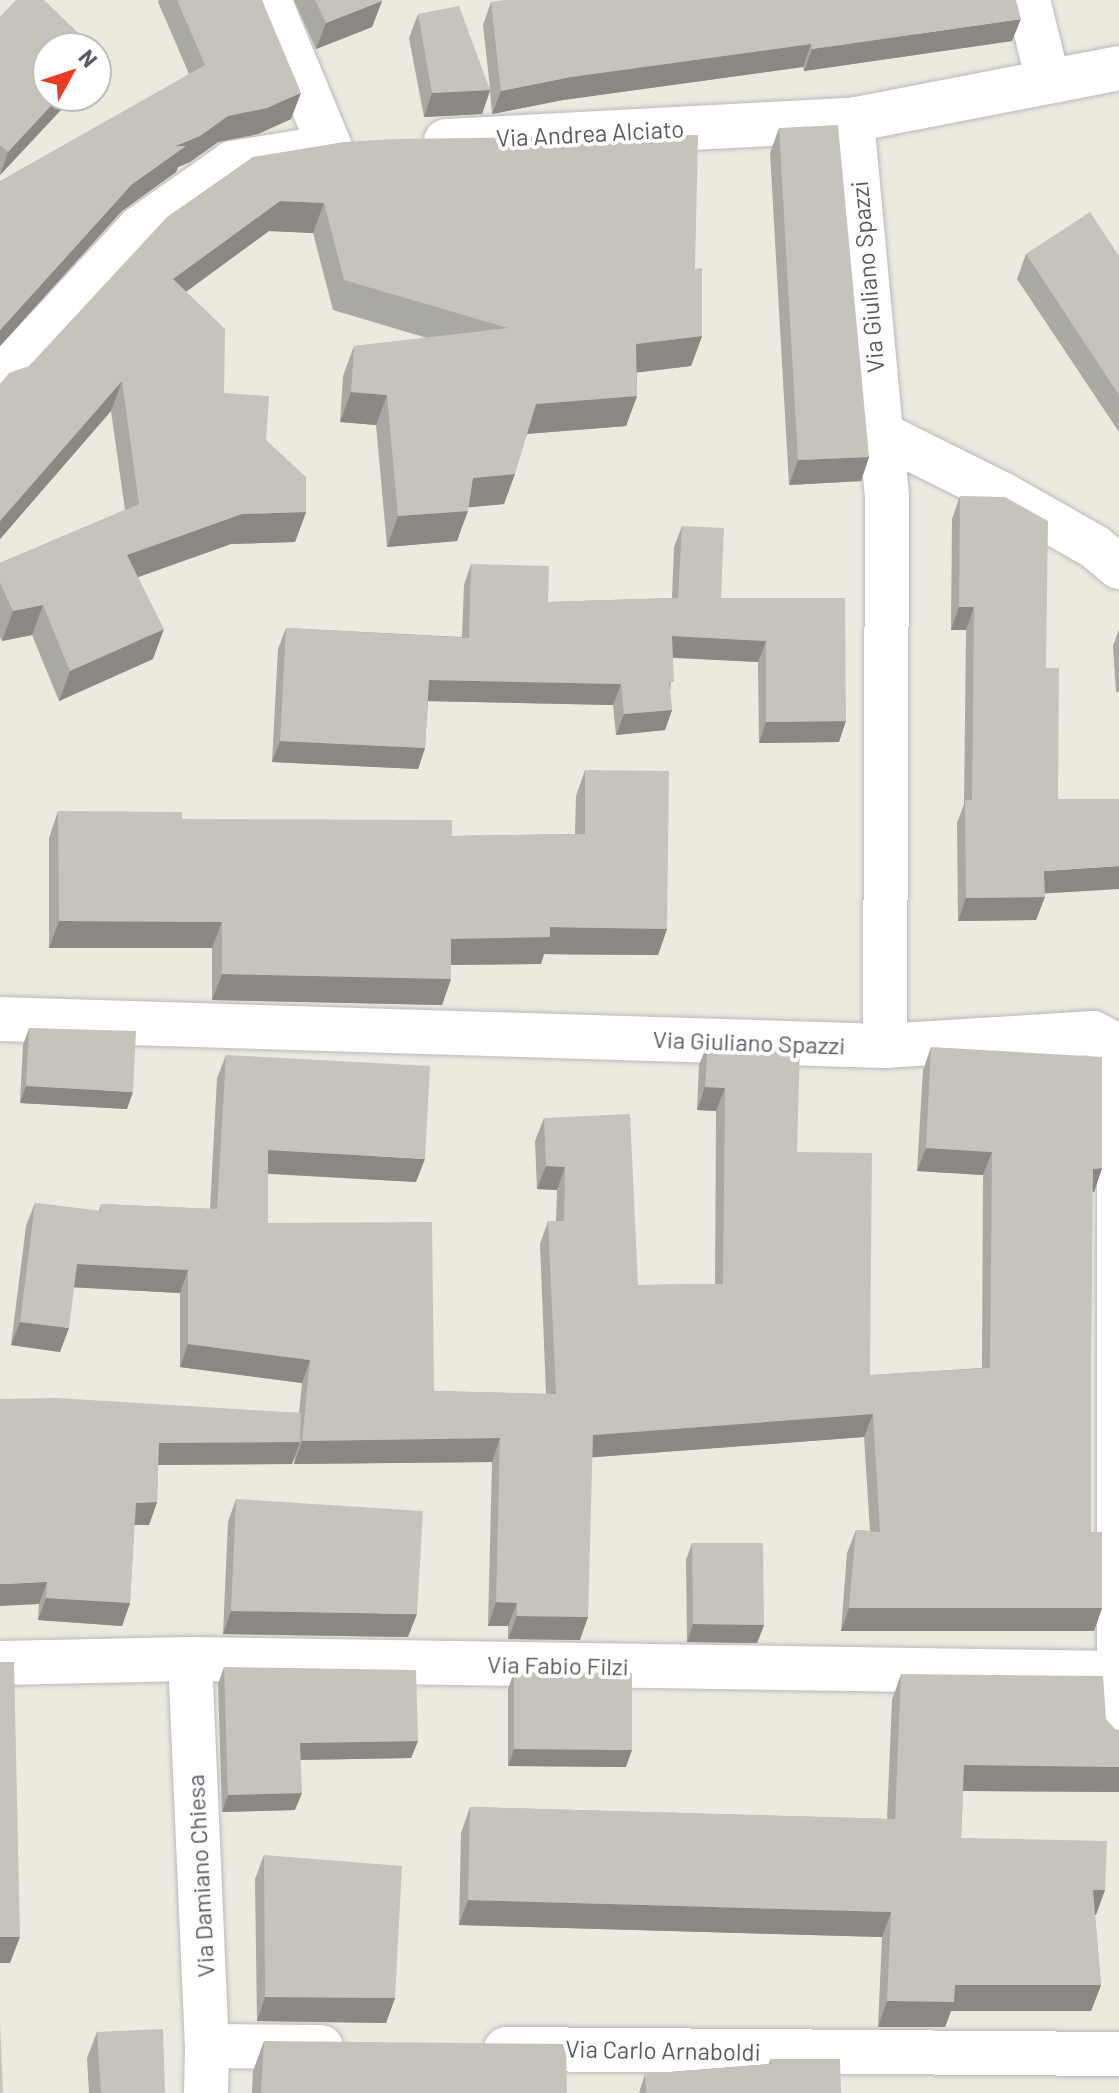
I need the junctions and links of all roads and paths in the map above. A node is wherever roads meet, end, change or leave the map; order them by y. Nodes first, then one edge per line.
1 (269, 0) edge
2 (1028, 0) edge
3 (1119, 68) edge
4 (1048, 81) junction
5 (852, 120) junction
6 (330, 147) junction
7 (0, 379) edge
8 (881, 434) junction
9 (1119, 567) edge
10 (0, 1019) edge
11 (885, 1046) junction
12 (1119, 1090) edge
13 (190, 1659) junction
14 (0, 1663) edge
15 (1117, 1673) junction
16 (1119, 1733) edge
17 (207, 2046) junction
18 (367, 2047) edge
19 (463, 2048) edge
20 (1119, 2054) edge
21 (206, 2093) edge

1 - 6 street
2 - 4 street
3 - 4 street, Via Andrea Alciato
4 - 5 street, Via Andrea Alciato
5 - 6 street, Via Andrea Alciato
5 - 8 street, Via Giuliano Spazzi
6 - 7 street, Via Andrea Alciato
8 - 9 street
8 - 11 street, Via Giuliano Spazzi
10 - 11 street, Via Giuliano Spazzi
11 - 12 street
12 - 15 street
13 - 14 street, Via Fabio Filzi
13 - 15 street, Via Fabio Filzi
13 - 17 street, Via Damiano Chiesa
15 - 16 street
17 - 18 street
17 - 21 street, Via Damiano Chiesa
19 - 20 street, Via Carlo Arnaboldi

